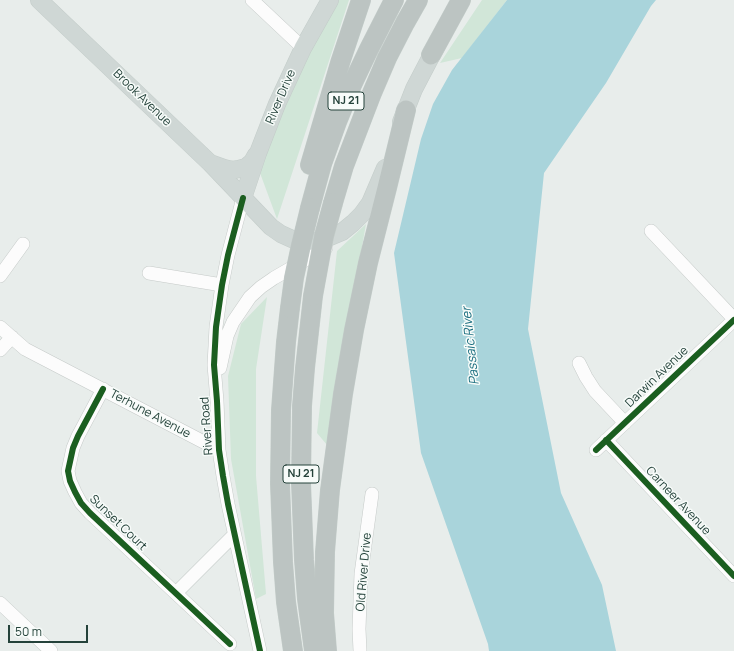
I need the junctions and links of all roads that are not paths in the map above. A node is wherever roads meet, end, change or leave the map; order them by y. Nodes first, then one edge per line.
1 (39, 0) edge
2 (252, 0) edge
3 (330, 0) edge
4 (361, 0) edge
5 (394, 0) edge
6 (418, 0) edge
7 (461, 0) edge
8 (467, 0) edge
9 (303, 48) junction
10 (431, 55) junction
11 (406, 110) junction
12 (258, 153) junction
13 (210, 163) junction
14 (243, 198) junction
15 (370, 203) junction
16 (304, 207) junction
17 (271, 227) junction
18 (651, 231) dead end
19 (24, 244) dead end
20 (149, 273) dead end
21 (0, 276) edge
22 (222, 285) junction
23 (734, 319) edge
24 (0, 327) edge
25 (12, 337) junction
26 (0, 350) edge
27 (579, 363) dead end
28 (103, 389) junction
29 (217, 401) junction
30 (624, 423) junction
31 (606, 440) junction
32 (219, 450) junction
33 (596, 450) dead end
34 (372, 494) dead end
35 (234, 535) junction
36 (734, 576) edge
37 (176, 593) junction
38 (0, 603) edge
39 (230, 644) dead end
40 (51, 651) edge
41 (260, 651) edge
42 (293, 651) edge
43 (314, 651) edge
44 (327, 651) edge
45 (360, 651) edge

1 - 13 main road, Brook Avenue
2 - 9 street
3 - 9 main road, River Drive
4 - 16 highway
5 - 16 highway, NJ 21
6 - 43 highway, NJ 21, bridge
7 - 10 highway
8 - 10 main road
9 - 12 main road, River Drive
10 - 11 main road
11 - 15 main road
11 - 44 highway
12 - 13 main road
12 - 14 main road, River Drive
12 - 17 main road
13 - 14 main road, Brook Avenue
14 - 17 main road, Brook Avenue
14 - 22 street, River Road
15 - 17 main road
15 - 29 street
16 - 42 highway, NJ 21, bridge
18 - 23 street
19 - 21 street
20 - 22 street
22 - 29 street, River Road
23 - 30 street, Darwin Avenue
24 - 25 street, Terhune Avenue
25 - 26 street
25 - 28 street, Terhune Avenue
27 - 30 street
28 - 32 street, Terhune Avenue
28 - 37 street, Sunset Court
29 - 32 street, River Road
30 - 31 street, Darwin Avenue
31 - 33 street, Darwin Avenue
31 - 36 street, Carneer Avenue
32 - 35 street, River Road
34 - 45 street, Old River Drive
35 - 37 street
35 - 41 street, River Road
37 - 39 street, Sunset Court
38 - 40 street

